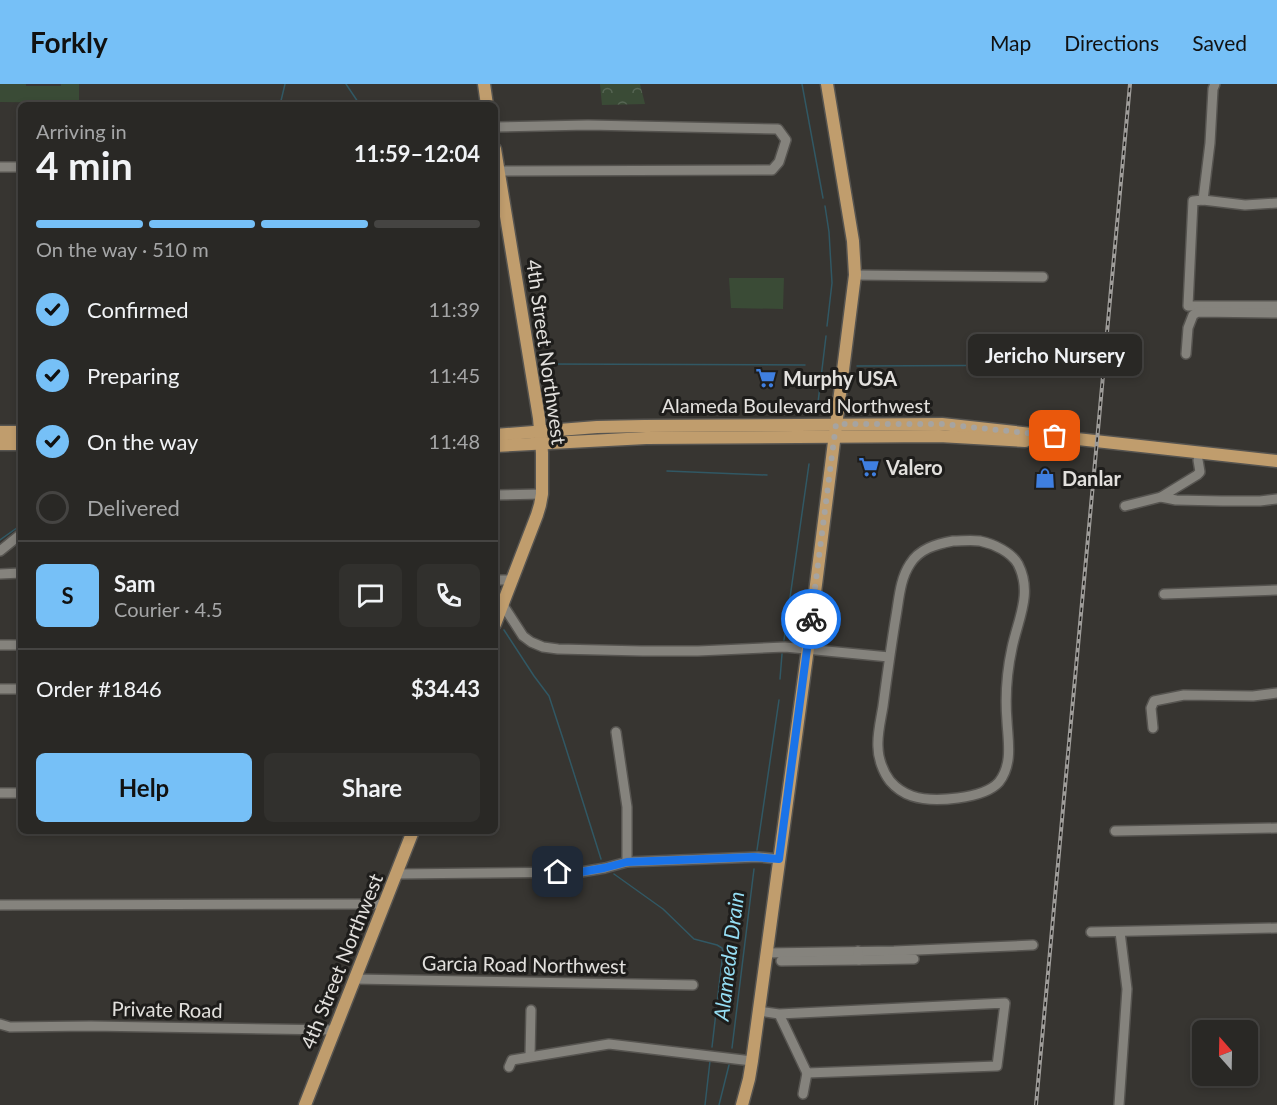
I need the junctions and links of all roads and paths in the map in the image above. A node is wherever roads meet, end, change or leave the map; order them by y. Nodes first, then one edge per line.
1 (484, 84) edge
2 (827, 84) edge
3 (1215, 84) edge
4 (487, 102) edge
5 (498, 127) edge
6 (498, 166) edge
7 (0, 167) edge
8 (18, 167) edge
9 (499, 171) junction
10 (1203, 200) junction
11 (1277, 203) edge
12 (855, 275) junction
13 (1043, 277) dead end
14 (1277, 306) edge
15 (1277, 313) edge
16 (1186, 354) dead end
17 (836, 424) junction
18 (0, 432) edge
19 (18, 432) edge
20 (498, 435) edge
21 (541, 437) junction
22 (834, 437) junction
23 (0, 444) edge
24 (18, 444) edge
25 (498, 445) edge
26 (1097, 445) junction
27 (1198, 460) junction
28 (1277, 461) edge
29 (1277, 469) edge
30 (542, 494) junction
31 (498, 495) edge
32 (1161, 497) junction
33 (1277, 499) edge
34 (1125, 506) dead end
35 (18, 536) edge
36 (0, 551) edge
37 (18, 573) edge
38 (0, 574) edge
39 (498, 580) edge
40 (513, 580) junction
41 (1277, 590) edge
42 (1164, 594) dead end
43 (503, 605) junction
44 (498, 617) edge
45 (0, 645) edge
46 (18, 645) edge
47 (808, 648) junction
48 (889, 657) junction
49 (0, 689) edge
50 (18, 689) edge
51 (1277, 693) edge
52 (1153, 728) dead end
53 (616, 732) dead end
54 (0, 793) edge
55 (18, 793) edge
56 (1277, 828) edge
57 (1115, 831) dead end
58 (412, 834) edge
59 (779, 859) junction
60 (627, 862) junction
61 (397, 874) junction
62 (385, 904) junction
63 (0, 905) edge
64 (1277, 928) edge
65 (1092, 932) dead end
66 (1120, 932) junction
67 (1033, 945) dead end
68 (766, 953) junction
69 (859, 956) junction
70 (914, 958) dead end
71 (781, 961) dead end
72 (354, 980) junction
73 (693, 985) dead end
74 (531, 1010) dead end
75 (759, 1011) junction
76 (779, 1014) junction
77 (0, 1024) edge
78 (334, 1030) junction
79 (530, 1056) junction
80 (752, 1060) junction
81 (509, 1067) dead end
82 (807, 1072) junction
83 (803, 1094) dead end
84 (305, 1105) edge
85 (742, 1105) edge
86 (1119, 1105) edge

1 - 4 main road
2 - 12 main road
3 - 10 street
5 - 9 street
6 - 9 main road, 4th Street Northwest
7 - 8 street
9 - 21 main road, 4th Street Northwest
10 - 11 street
10 - 14 street
12 - 13 street
12 - 17 main road
15 - 16 street
17 - 21 main road, Alameda Boulevard Northwest
17 - 22 main road
17 - 26 main road, Alameda Boulevard Northwest
18 - 19 main road
20 - 21 main road, Alameda Boulevard Northwest
21 - 22 main road, Alameda Boulevard Northwest
21 - 25 main road, Alameda Boulevard Northwest
21 - 30 main road, 4th Street Northwest
22 - 26 main road, Alameda Boulevard Northwest
22 - 47 main road
23 - 24 main road
26 - 27 main road
26 - 28 main road
27 - 29 main road
27 - 32 street
30 - 31 street
30 - 40 main road, 4th Street Northwest
32 - 33 street
32 - 34 street
35 - 36 street
37 - 38 street
39 - 40 street
40 - 43 main road, 4th Street Northwest
41 - 42 street
43 - 44 main road, 4th Street Northwest
43 - 47 street
45 - 46 street
47 - 48 street
47 - 59 main road
48 - 48 street
49 - 50 street
51 - 52 street
53 - 60 street
54 - 55 street
56 - 57 street
58 - 61 main road, 4th Street Northwest
59 - 60 street
59 - 68 main road
60 - 61 street
61 - 62 main road, 4th Street Northwest
62 - 63 street
62 - 72 main road, 4th Street Northwest
64 - 66 street
65 - 66 street
66 - 86 street
67 - 69 street
68 - 69 street
68 - 75 main road
69 - 70 street
69 - 71 street
72 - 73 street, Garcia Road Northwest
72 - 78 main road, 4th Street Northwest
74 - 79 street
75 - 76 street
75 - 80 main road
76 - 82 street
76 - 82 street
77 - 78 street, Private Road
78 - 84 main road, 4th Street Northwest
79 - 80 street
79 - 81 street
80 - 85 main road
82 - 83 street

